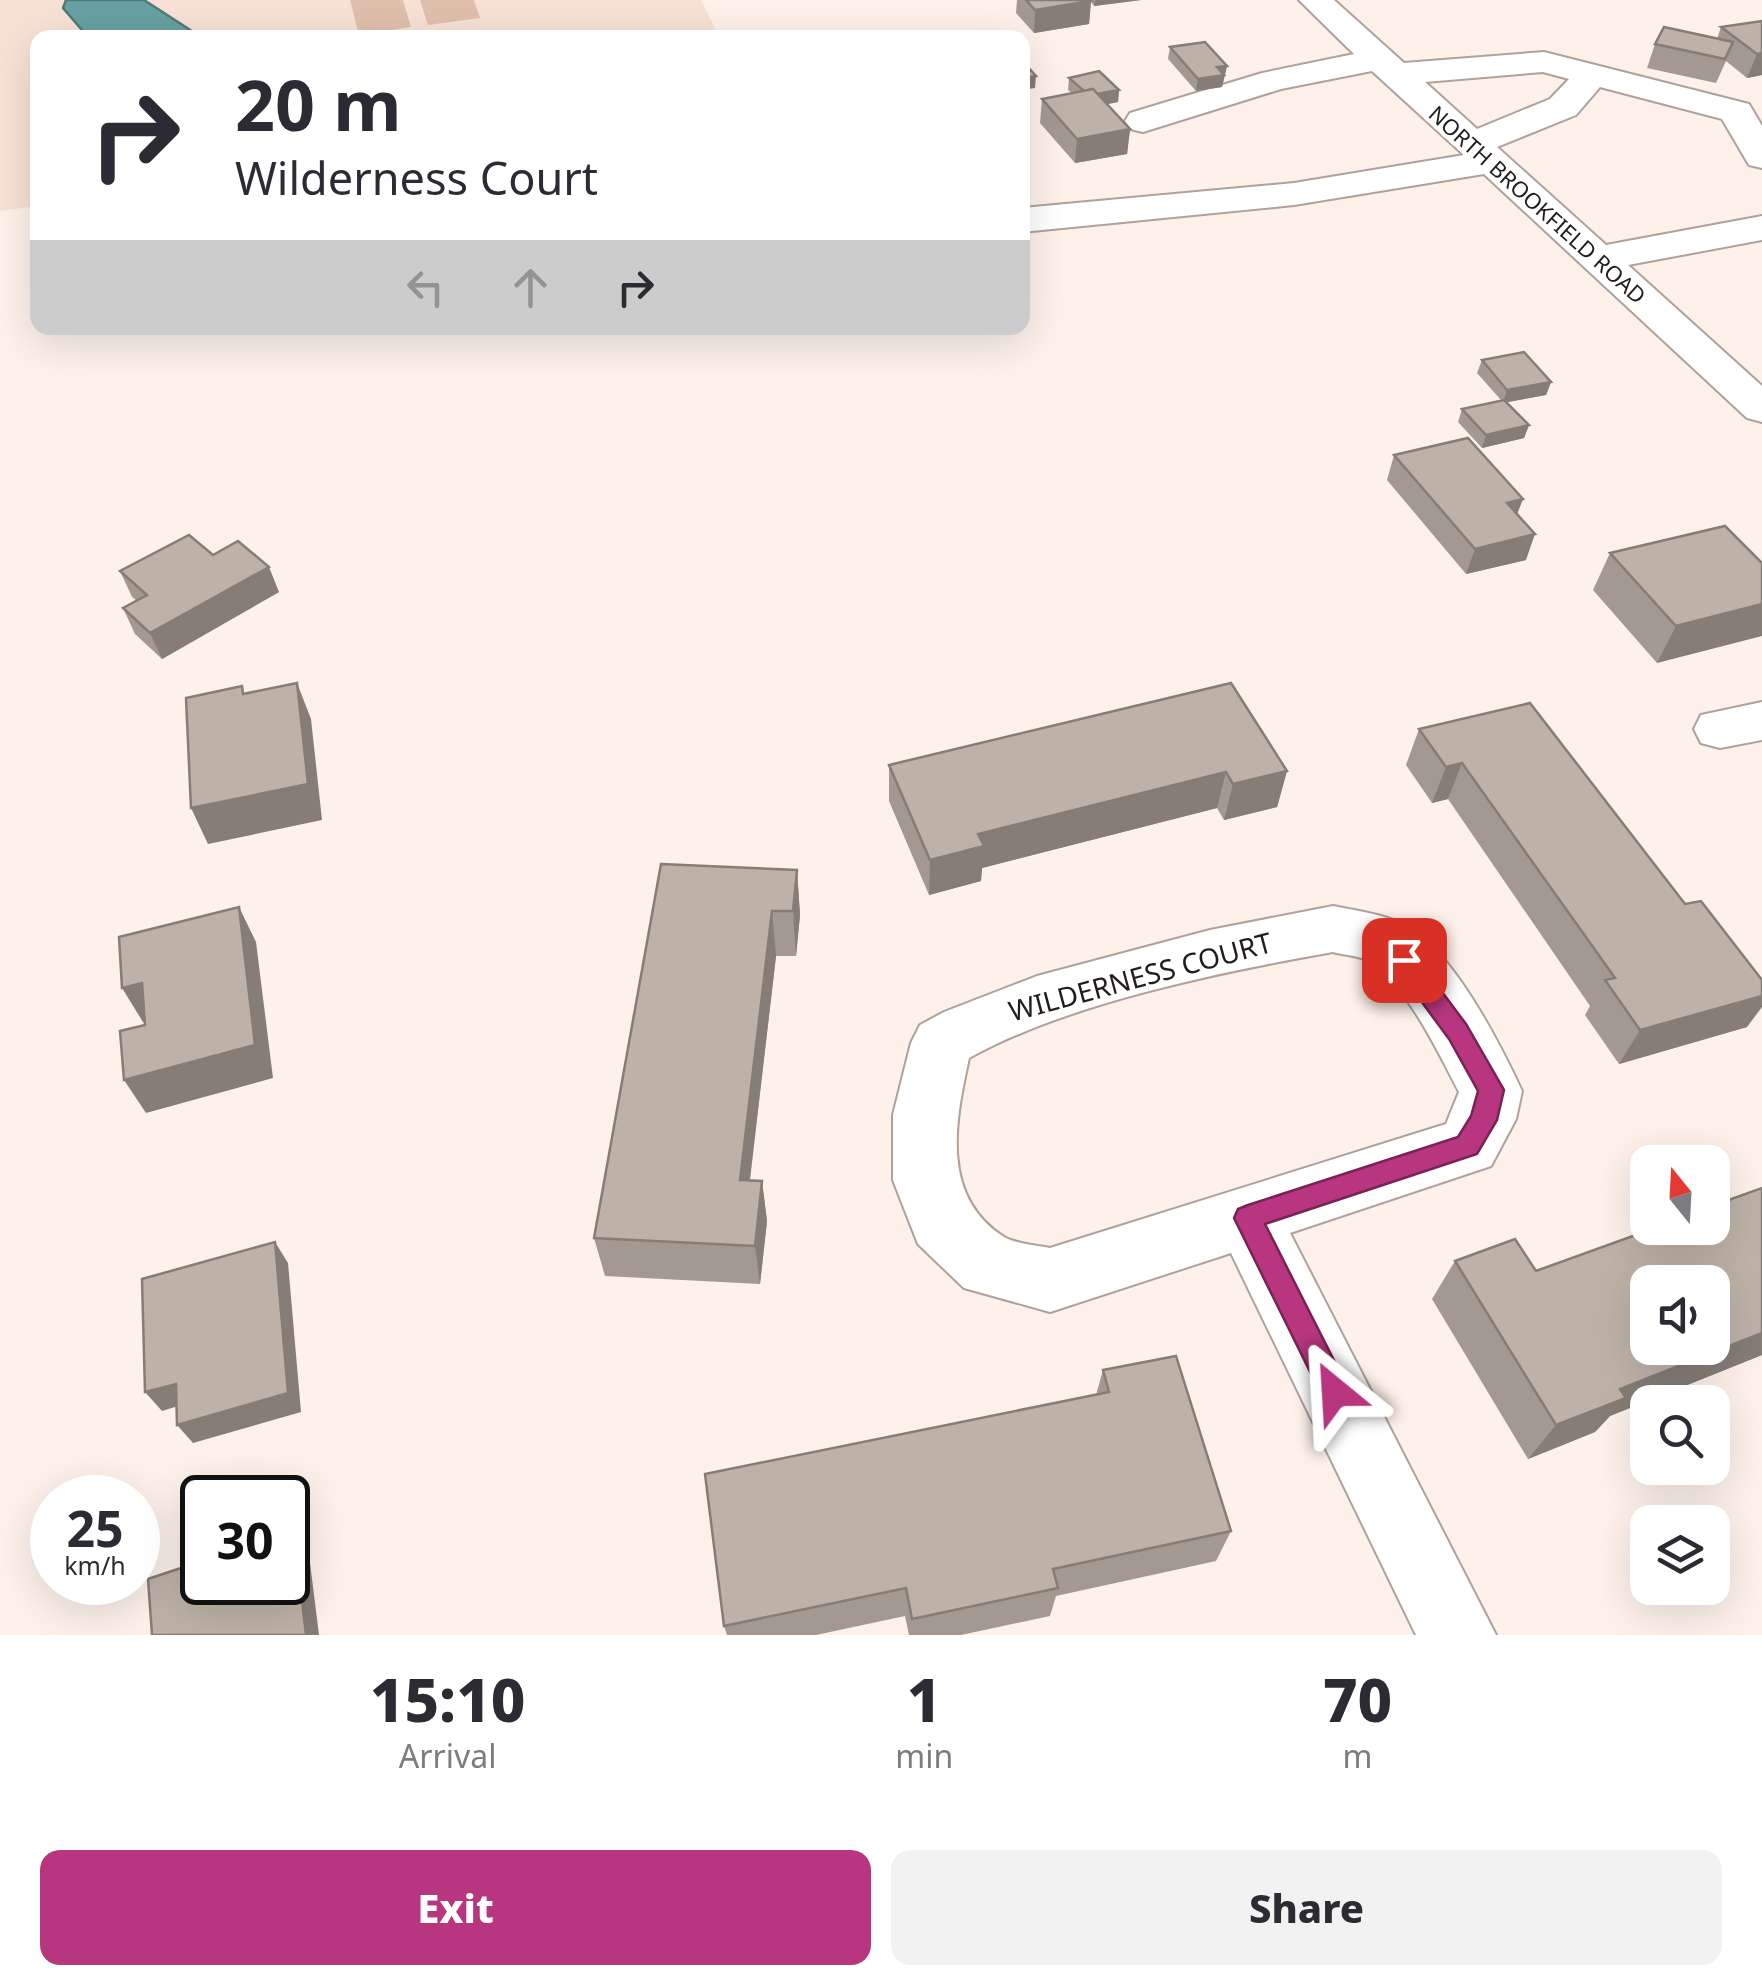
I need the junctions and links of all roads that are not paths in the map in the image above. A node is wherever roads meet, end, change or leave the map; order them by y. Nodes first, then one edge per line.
1 (1315, 0) edge
2 (1387, 66) junction
3 (1592, 76) junction
4 (1749, 110) edge
5 (1143, 121) dead end
6 (1482, 153) junction
7 (1762, 157) edge
8 (1030, 219) edge
9 (1762, 228) edge
10 (1599, 258) junction
11 (1762, 408) edge
12 (1248, 1218) junction
13 (1457, 1635) edge

1 - 2 street, NORTH BROOKFIELD ROAD
2 - 3 street
2 - 5 street
2 - 6 street, NORTH BROOKFIELD ROAD
3 - 4 street
3 - 6 street
4 - 7 street
6 - 8 street
6 - 10 street, NORTH BROOKFIELD ROAD
9 - 10 street
10 - 11 street, NORTH BROOKFIELD ROAD
12 - 12 street, WILDERNESS COURT
12 - 13 street

